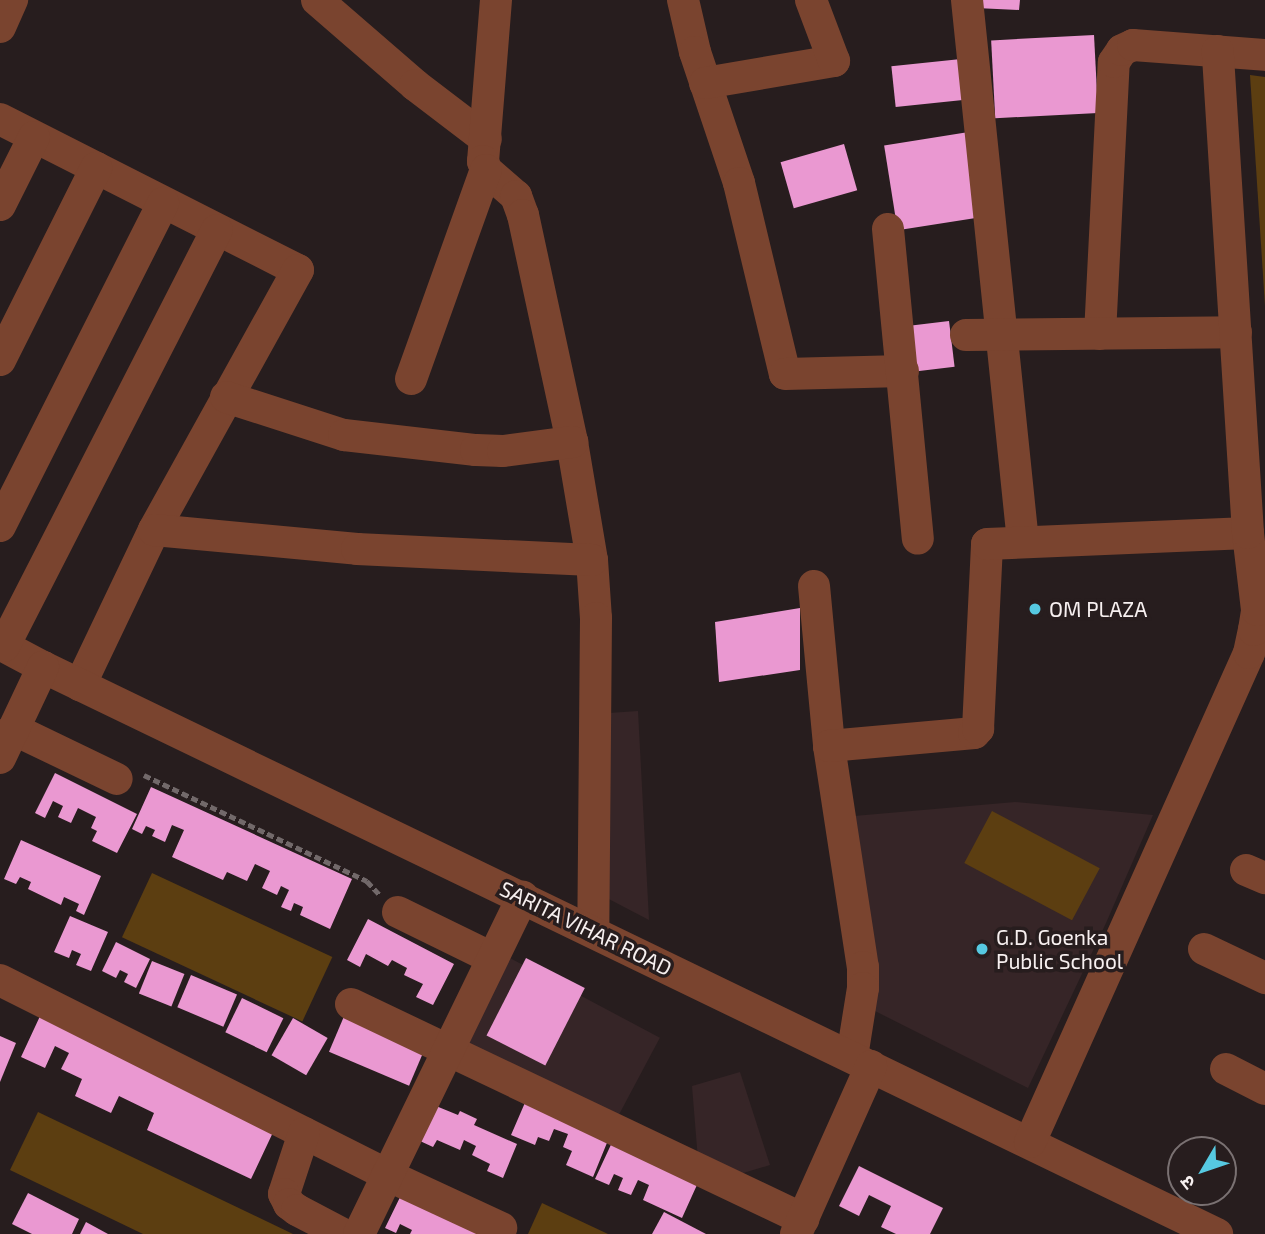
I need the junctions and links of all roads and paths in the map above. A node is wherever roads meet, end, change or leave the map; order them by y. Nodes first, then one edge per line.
1 (12, 0) edge
2 (317, 0) edge
3 (496, 0) edge
4 (683, 0) edge
5 (811, 0) edge
6 (967, 0) edge
7 (0, 27) edge
8 (1218, 51) junction
9 (1265, 55) edge
10 (705, 83) junction
11 (0, 119) edge
12 (34, 137) junction
13 (485, 139) junction
14 (96, 168) junction
15 (486, 170) junction
16 (163, 202) junction
17 (0, 205) edge
18 (888, 229) dead end
19 (217, 230) junction
20 (1236, 332) junction
21 (1100, 334) junction
22 (966, 335) dead end
23 (1004, 335) junction
24 (0, 360) edge
25 (903, 371) junction
26 (411, 379) dead end
27 (226, 397) junction
28 (572, 442) junction
29 (0, 526) edge
30 (154, 530) junction
31 (1248, 533) junction
32 (918, 539) dead end
33 (1023, 542) junction
34 (592, 560) junction
35 (814, 586) dead end
36 (2, 645) edge
37 (43, 667) junction
38 (80, 685) junction
39 (13, 729) junction
40 (828, 746) junction
41 (0, 758) edge
42 (117, 779) joint
43 (523, 897) junction
44 (398, 912) joint
45 (593, 932) junction
46 (1205, 949) dead end
47 (492, 958) junction
48 (1265, 978) edge
49 (0, 980) edge
50 (351, 1004) dead end
51 (446, 1050) junction
52 (861, 1061) junction
53 (1226, 1069) dead end
54 (1265, 1089) edge
55 (304, 1133) junction
56 (1030, 1142) junction
57 (387, 1175) junction
58 (800, 1227) edge
59 (501, 1228) dead end
60 (1200, 1230) edge
61 (343, 1234) edge
62 (359, 1234) edge

1 - 7 street
2 - 13 street
3 - 13 street
4 - 10 street
5 - 10 street
6 - 23 street
8 - 9 street
8 - 20 street
8 - 21 street
10 - 25 street
11 - 12 street
12 - 14 street
12 - 17 street
13 - 15 street
14 - 16 street
14 - 24 street
15 - 26 street
15 - 28 street
16 - 19 street
16 - 29 street
18 - 25 street
19 - 27 street
19 - 36 street
20 - 21 street
20 - 31 street
21 - 23 street
22 - 23 street
23 - 33 street
25 - 32 street
27 - 28 street
27 - 30 street
28 - 34 street
30 - 34 street
30 - 38 street
31 - 33 street
31 - 56 street
33 - 40 street
34 - 45 street
35 - 40 street
36 - 37 street, SARITA VIHAR ROAD
37 - 38 street, SARITA VIHAR ROAD
37 - 39 street
38 - 43 street, SARITA VIHAR ROAD
39 - 41 street
39 - 42 street
40 - 52 street
42 - 44 path
43 - 45 street, SARITA VIHAR ROAD
43 - 47 street
44 - 47 street
45 - 52 street, SARITA VIHAR ROAD
46 - 48 street
47 - 51 street
49 - 55 street
50 - 51 street
51 - 57 street
51 - 58 street
52 - 56 street, SARITA VIHAR ROAD
52 - 58 street
53 - 54 street
55 - 57 street
55 - 61 street
56 - 60 street, SARITA VIHAR ROAD
57 - 59 street
57 - 62 street

